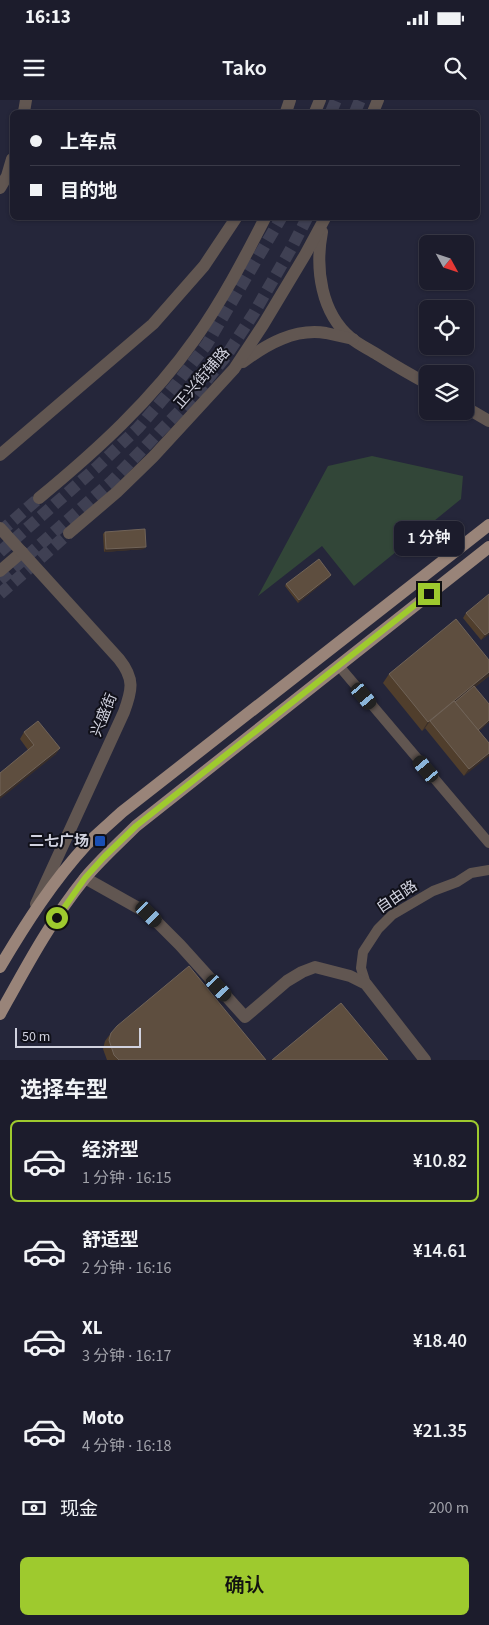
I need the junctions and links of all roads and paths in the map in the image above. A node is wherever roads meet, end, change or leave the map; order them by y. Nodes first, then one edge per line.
1 (10, 166) edge
2 (0, 188) edge
3 (235, 220) edge
4 (264, 220) edge
5 (324, 220) edge
6 (325, 220) edge
7 (352, 340) junction
8 (234, 368) junction
9 (419, 379) edge
10 (474, 413) edge
11 (489, 422) edge
12 (0, 455) edge
13 (39, 498) tunnel mouth
14 (489, 525) edge
15 (0, 528) edge
16 (69, 533) tunnel mouth
17 (489, 547) edge
18 (22, 552) junction
19 (0, 571) edge
20 (339, 666) junction
21 (489, 843) edge
22 (489, 870) edge
23 (85, 878) junction
24 (29, 918) junction
25 (0, 967) edge
26 (366, 984) junction
27 (0, 1014) edge
28 (425, 1060) edge

1 - 2 street
3 - 12 street
4 - 13 street, 正兴街辅路
5 - 8 street, 正兴街辅路
6 - 7 street
7 - 8 street
7 - 9 street
8 - 16 street, 正兴街辅路
10 - 11 street
14 - 24 main road
15 - 18 street, 兴盛街
17 - 20 main road
18 - 19 street
18 - 24 street, 兴盛街
20 - 21 lane
20 - 23 main road
22 - 26 lane, 自由路
23 - 26 street
23 - 27 main road
24 - 25 main road
26 - 28 street

